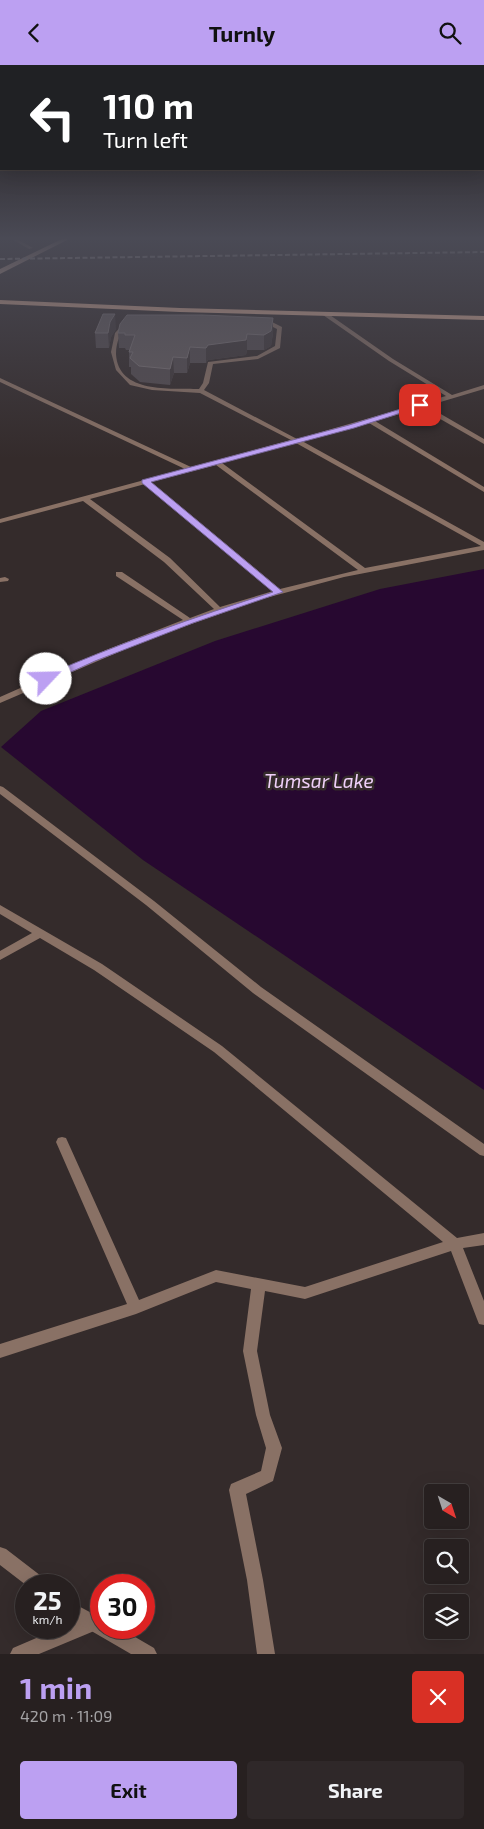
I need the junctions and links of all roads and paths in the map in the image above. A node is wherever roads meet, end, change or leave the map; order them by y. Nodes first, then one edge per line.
1 (179, 311) edge
2 (222, 311) edge
3 (325, 314) junction
4 (176, 318) edge
5 (484, 318) edge
6 (132, 320) edge
7 (252, 322) edge
8 (0, 380) edge
9 (484, 387) edge
10 (473, 390) junction
11 (201, 391) junction
12 (450, 396) junction
13 (484, 396) edge
14 (420, 405) junction
15 (370, 421) junction
16 (295, 441) junction
17 (484, 442) edge
18 (217, 462) junction
19 (190, 469) junction
20 (145, 481) junction
21 (484, 490) edge
22 (84, 498) junction
23 (0, 521) edge
24 (484, 547) edge
25 (364, 571) junction
26 (119, 575) dead end
27 (279, 592) junction
28 (220, 611) junction
29 (190, 621) junction
30 (0, 700) edge
31 (0, 789) edge
32 (0, 909) edge
33 (40, 933) junction
34 (0, 956) edge
35 (62, 1142) dead end
36 (484, 1151) edge
37 (484, 1239) edge
38 (455, 1244) junction
39 (259, 1284) junction
40 (136, 1308) junction
41 (484, 1319) edge
42 (0, 1351) edge
43 (0, 1555) edge
44 (25, 1574) edge
45 (90, 1624) edge
46 (120, 1639) edge
47 (144, 1653) edge
48 (19, 1654) edge
49 (266, 1654) edge

1 - 4 street
2 - 3 main road
3 - 5 main road
3 - 12 street
6 - 11 street
7 - 11 street
8 - 19 street
9 - 10 street
10 - 12 street
10 - 13 street
11 - 16 street
12 - 14 street
14 - 15 street
14 - 17 street
15 - 16 street
15 - 21 street
16 - 18 street
16 - 24 street
18 - 19 street
18 - 25 street
19 - 20 street
20 - 22 street
20 - 27 street
22 - 23 street
22 - 28 street
24 - 25 street
25 - 27 street
26 - 29 street
27 - 28 street
28 - 29 street
29 - 30 street
31 - 36 street
32 - 33 street
33 - 34 street
33 - 38 street
35 - 40 street
37 - 38 street
38 - 39 street
38 - 41 street
39 - 40 street
39 - 49 street
40 - 42 street
43 - 44 street
45 - 48 street
46 - 47 street

